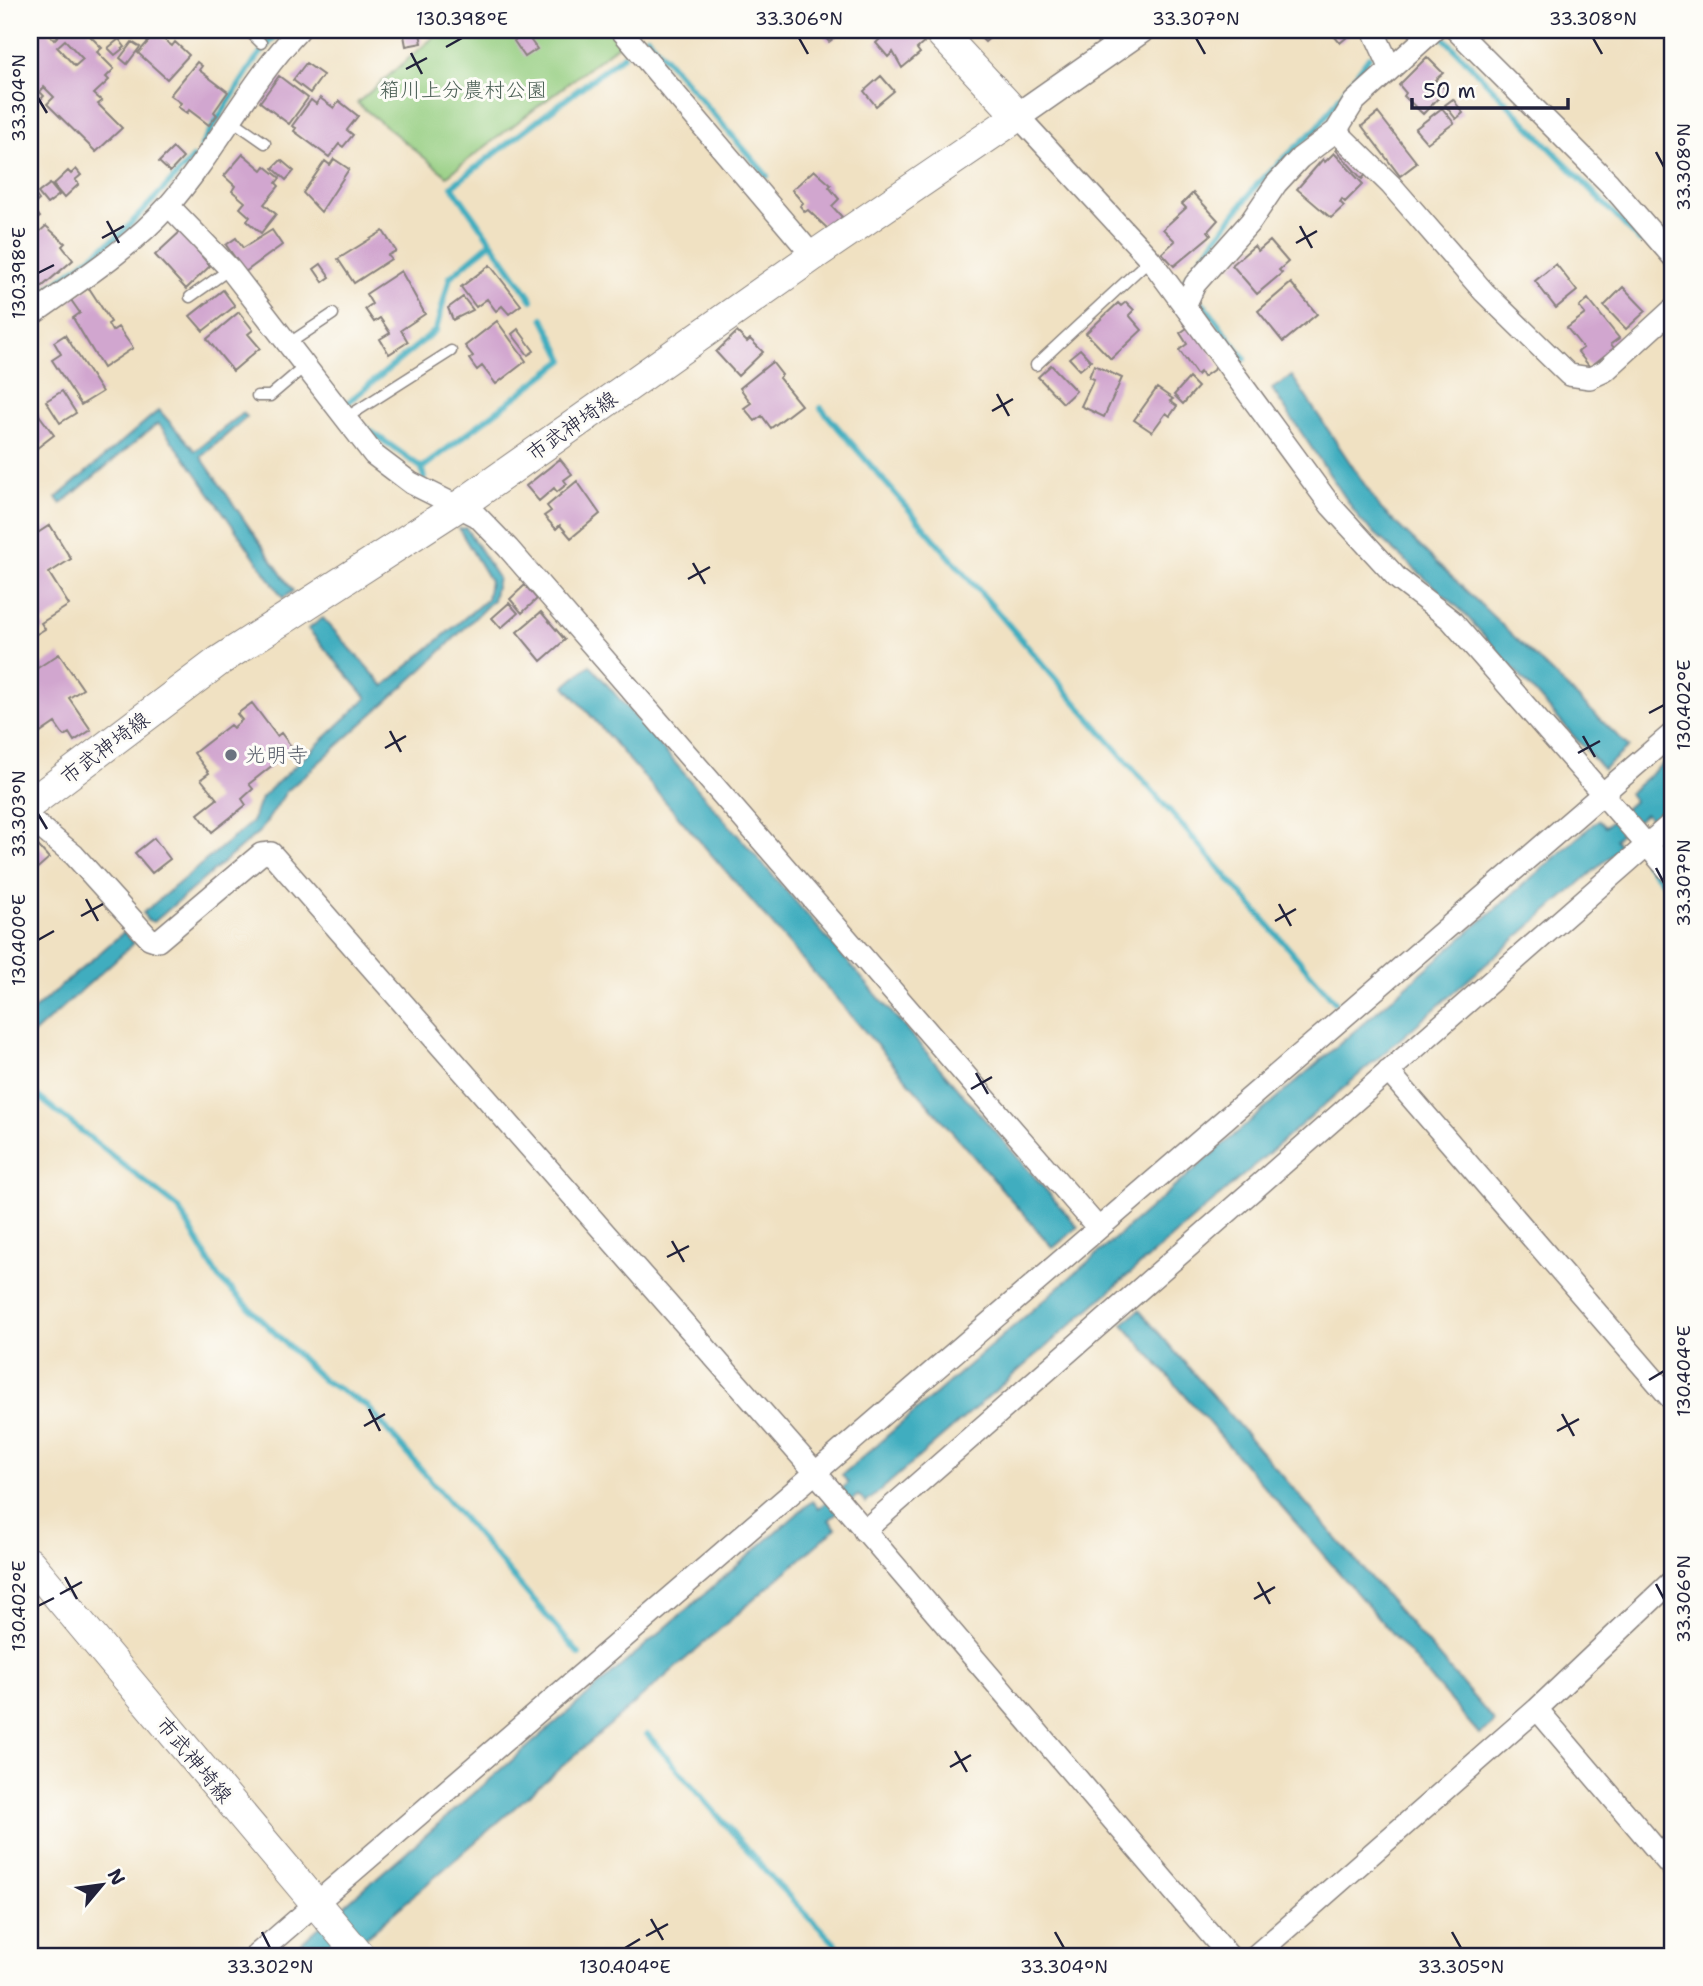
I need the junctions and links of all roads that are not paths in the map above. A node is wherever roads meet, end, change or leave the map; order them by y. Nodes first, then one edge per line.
1 (248, 30) edge
2 (299, 30) edge
3 (621, 30) edge
4 (938, 30) edge
5 (1141, 30) edge
6 (1373, 30) edge
7 (1434, 30) edge
8 (1456, 30) edge
9 (261, 43) dead end
10 (1390, 67) junction
11 (1018, 116) junction
12 (232, 120) junction
13 (1336, 131) junction
14 (265, 144) dead end
15 (169, 206) junction
16 (813, 256) junction
17 (1673, 257) edge
18 (1150, 259) junction
19 (230, 269) junction
20 (190, 297) dead end
21 (1186, 304) junction
22 (1673, 309) edge
23 (333, 314) dead end
24 (30, 316) edge
25 (288, 344) junction
26 (450, 351) dead end
27 (1037, 365) dead end
28 (304, 367) junction
29 (257, 396) dead end
30 (344, 419) junction
31 (459, 506) junction
32 (1673, 733) edge
33 (1604, 795) junction
34 (30, 804) edge
35 (30, 819) edge
36 (1673, 822) edge
37 (1647, 844) junction
38 (1673, 875) edge
39 (1388, 1071) junction
40 (1098, 1228) junction
41 (1673, 1401) edge
42 (815, 1472) junction
43 (864, 1531) junction
44 (30, 1563) edge
45 (1673, 1580) edge
46 (1538, 1709) junction
47 (1673, 1869) edge
48 (318, 1909) junction
49 (256, 1956) edge
50 (360, 1956) edge
51 (1228, 1956) edge
52 (1255, 1956) edge

1 - 9 lane
2 - 12 street
3 - 16 street
4 - 11 main road
5 - 11 street
6 - 10 street
7 - 10 street
8 - 17 street
10 - 13 street
11 - 16 main road, 市武神埼線
11 - 18 street
12 - 14 lane
12 - 15 street
13 - 21 street
13 - 22 street
15 - 19 street
15 - 24 street
16 - 31 main road, 市武神埼線
18 - 21 street
18 - 27 lane
19 - 20 lane
19 - 25 street
21 - 33 street
23 - 25 lane
25 - 28 street
26 - 30 lane
28 - 29 lane
28 - 30 street
30 - 31 street
31 - 34 main road, 市武神埼線
31 - 40 street
32 - 33 street
33 - 37 street
33 - 40 street
35 - 42 street
36 - 37 street
37 - 38 street
37 - 39 street
39 - 41 street
39 - 43 street
40 - 42 street
42 - 43 street
42 - 48 street
43 - 51 street
44 - 48 main road, 市武神埼線
45 - 46 street
46 - 47 street
46 - 52 street
48 - 49 street
48 - 50 main road, 市武神埼線

